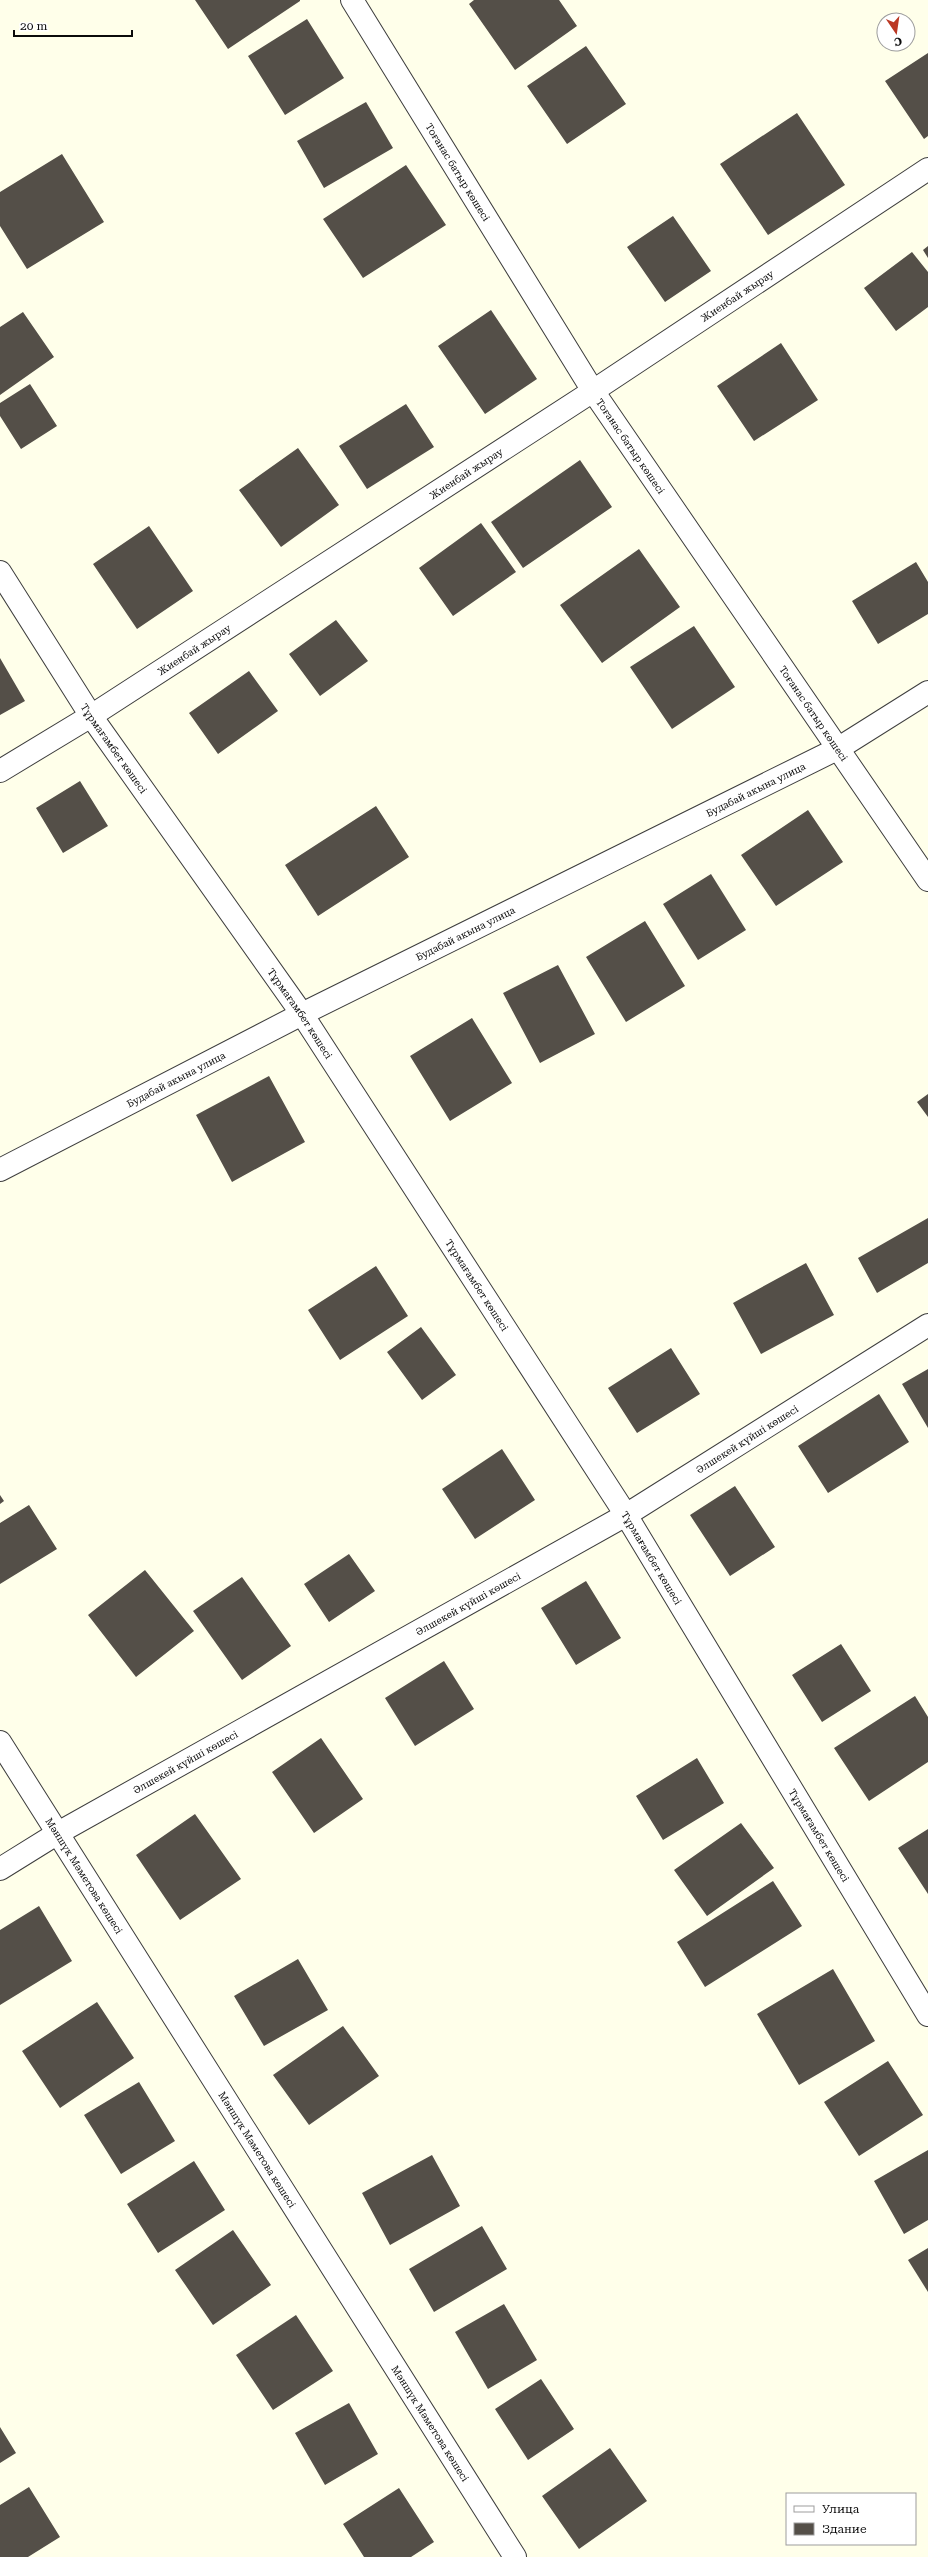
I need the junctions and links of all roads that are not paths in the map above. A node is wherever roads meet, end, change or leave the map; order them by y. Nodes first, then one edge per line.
1 (352, 0) edge
2 (928, 169) edge
3 (593, 391) junction
4 (0, 572) edge
5 (928, 692) edge
6 (92, 716) junction
7 (839, 748) junction
8 (0, 771) edge
9 (928, 880) edge
10 (302, 1014) junction
11 (0, 1170) edge
12 (928, 1325) edge
13 (626, 1515) junction
14 (0, 1742) edge
15 (58, 1833) junction
16 (0, 1869) edge
17 (928, 2015) edge
18 (515, 2557) edge

1 - 3 street, Тоғанас батыр көшесі
2 - 3 street, Жиенбай жырау
3 - 6 street, Жиенбай жырау
3 - 7 street, Тоғанас батыр көшесі
4 - 6 street, Тұрмағамбет көшесі
5 - 7 street, Будабай акына улица
6 - 8 street, Жиенбай жырау
6 - 10 street, Тұрмағамбет көшесі
7 - 9 street, Тоғанас батыр көшесі
7 - 10 street, Будабай акына улица
10 - 11 street, Будабай акына улица
10 - 13 street, Тұрмағамбет көшесі
12 - 13 street, Әлшекей күйші көшесі
13 - 15 street, Әлшекей күйші көшесі
13 - 17 street, Тұрмағамбет көшесі
14 - 15 street, Мәншүк Мәметова көшесі
15 - 16 street, Әлшекей күйші көшесі
15 - 18 street, Мәншүк Мәметова көшесі

